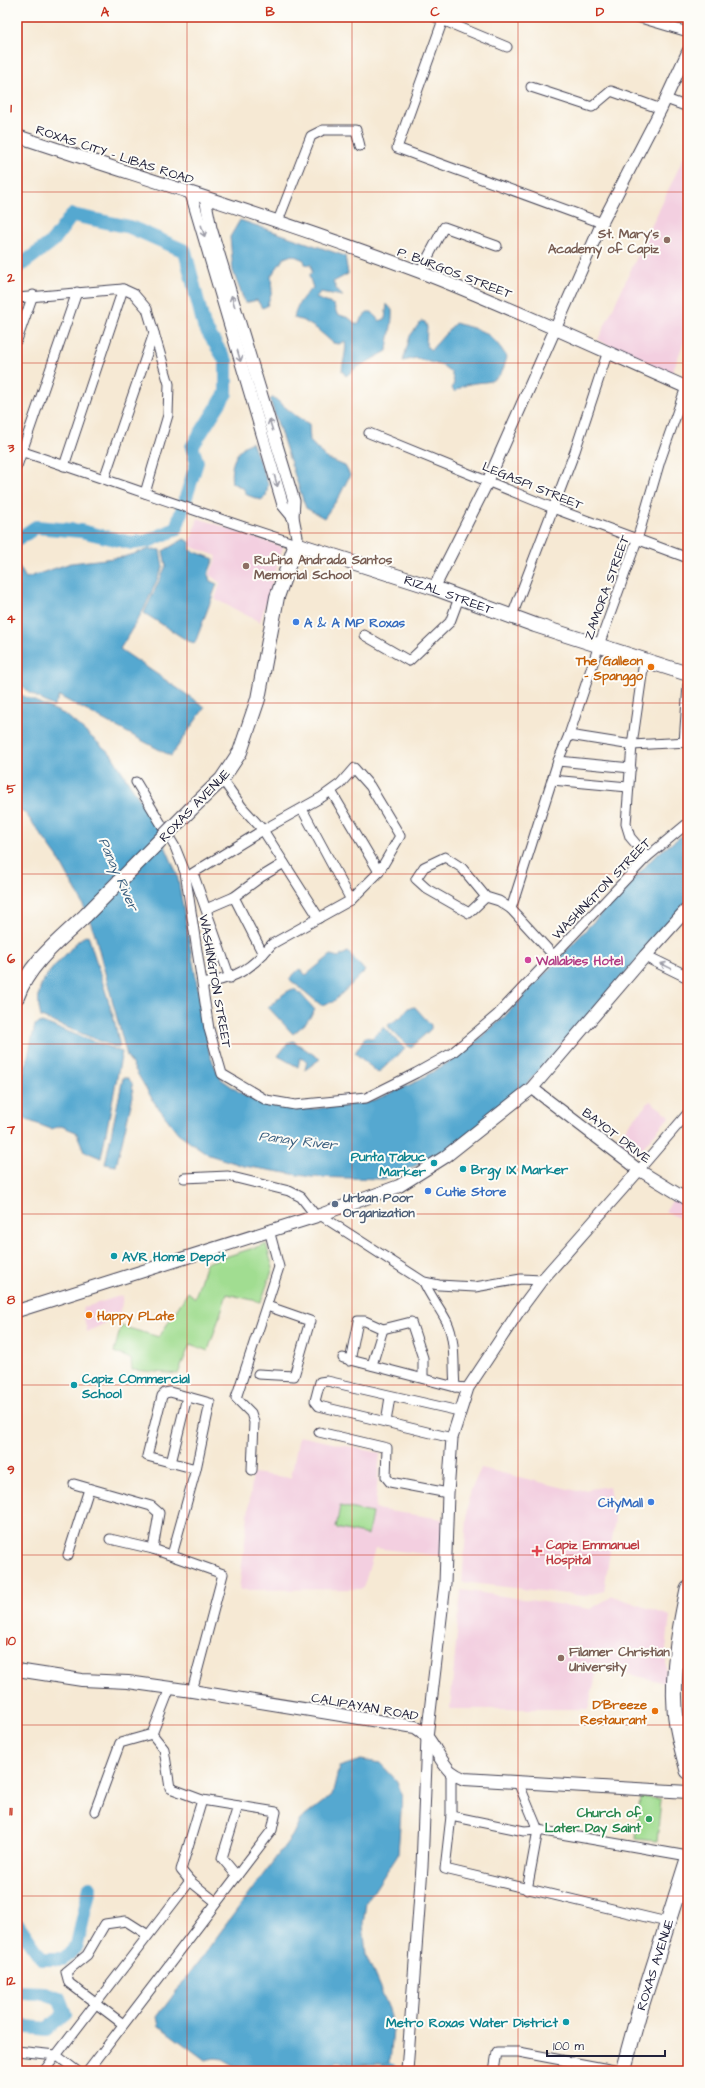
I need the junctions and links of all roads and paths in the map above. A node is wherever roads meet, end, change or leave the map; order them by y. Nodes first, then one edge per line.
1 (637, 17) edge
2 (441, 18) edge
3 (688, 32) edge
4 (507, 47) dead end
5 (688, 51) edge
6 (531, 87) dead end
7 (663, 104) junction
8 (688, 107) edge
9 (17, 136) edge
10 (360, 146) dead end
11 (191, 194) junction
12 (205, 198) junction
13 (278, 221) junction
14 (602, 222) junction
15 (497, 246) dead end
16 (420, 272) junction
17 (123, 289) junction
18 (77, 292) junction
19 (32, 296) junction
20 (17, 298) edge
21 (556, 328) junction
22 (154, 333) junction
23 (17, 340) edge
24 (608, 351) junction
25 (687, 388) edge
26 (369, 433) dead end
27 (20, 451) edge
28 (17, 466) edge
29 (64, 466) junction
30 (104, 479) junction
31 (488, 481) junction
32 (145, 493) junction
33 (553, 508) junction
34 (293, 517) junction
35 (638, 540) junction
36 (296, 544) junction
37 (688, 558) edge
38 (434, 588) junction
39 (458, 598) junction
40 (512, 616) junction
41 (364, 635) dead end
42 (599, 645) junction
43 (644, 661) junction
44 (688, 674) edge
45 (688, 685) edge
46 (569, 735) junction
47 (686, 743) edge
48 (632, 745) junction
49 (558, 762) junction
50 (631, 768) junction
51 (222, 779) junction
52 (552, 780) junction
53 (136, 782) dead end
54 (628, 787) junction
55 (331, 791) junction
56 (302, 808) junction
57 (688, 823) edge
58 (263, 830) junction
59 (647, 857) junction
60 (284, 863) junction
61 (379, 872) junction
62 (486, 896) junction
63 (234, 897) junction
64 (351, 900) junction
65 (688, 908) edge
66 (206, 909) junction
67 (511, 909) junction
68 (319, 918) junction
69 (263, 954) junction
70 (554, 956) junction
71 (645, 956) junction
72 (688, 977) edge
73 (230, 978) junction
74 (203, 984) junction
75 (17, 997) edge
76 (532, 1088) junction
77 (688, 1113) edge
78 (639, 1170) junction
79 (184, 1178) dead end
80 (688, 1200) edge
81 (318, 1215) junction
82 (269, 1230) junction
83 (542, 1280) junction
84 (424, 1282) junction
85 (267, 1306) junction
86 (17, 1311) edge
87 (383, 1329) junction
88 (372, 1365) junction
89 (258, 1374) dead end
90 (423, 1378) junction
91 (455, 1387) junction
92 (468, 1388) junction
93 (186, 1397) junction
94 (390, 1397) junction
95 (459, 1411) junction
96 (386, 1422) junction
97 (319, 1432) dead end
98 (452, 1438) junction
99 (171, 1463) junction
100 (196, 1469) junction
101 (252, 1470) dead end
102 (74, 1484) dead end
103 (89, 1489) junction
104 (448, 1493) junction
105 (110, 1539) dead end
106 (153, 1549) junction
107 (68, 1555) dead end
108 (172, 1555) junction
109 (688, 1589) edge
110 (684, 1646) edge
111 (17, 1670) edge
112 (170, 1688) junction
113 (192, 1691) junction
114 (152, 1734) junction
115 (427, 1737) junction
116 (686, 1753) edge
117 (451, 1771) junction
118 (688, 1771) edge
119 (518, 1782) junction
120 (688, 1792) edge
121 (202, 1800) junction
122 (238, 1806) junction
123 (95, 1811) dead end
124 (452, 1816) junction
125 (538, 1830) junction
126 (688, 1857) edge
127 (237, 1876) junction
128 (190, 1881) junction
129 (527, 1890) junction
130 (216, 1902) junction
131 (666, 1922) junction
132 (148, 1935) junction
133 (96, 2005) junction
134 (123, 2024) junction
135 (17, 2051) edge
136 (57, 2056) junction
137 (44, 2071) edge
138 (77, 2071) edge
139 (88, 2071) edge
140 (407, 2071) edge
141 (494, 2071) edge
142 (619, 2071) edge
143 (623, 2071) edge

1 - 3 street
2 - 4 street
2 - 14 street
5 - 7 street
6 - 7 street
7 - 8 street
7 - 14 street
9 - 11 main road, ROXAS CITY – LIBAS ROAD
10 - 13 street
11 - 12 main road, ROXAS CITY – LIBAS ROAD
11 -> 34 street
12 - 13 main road, P. BURGOS STREET
34 -> 12 street
13 - 16 main road, P. BURGOS STREET
14 - 21 street
15 - 16 street
16 - 21 main road, P. BURGOS STREET
17 - 18 street
17 - 22 street
17 - 29 street
18 - 19 street
18 - 27 street
19 - 20 street
19 - 23 street
21 - 24 main road, P. BURGOS STREET
21 - 31 street
22 - 30 street
22 - 32 street
24 - 25 main road, P. BURGOS STREET
24 - 33 street
25 - 35 street, ZAMORA STREET
26 - 31 street, LEGASPI STREET
27 - 28 street
27 - 29 street, RIZAL STREET
29 - 30 street, RIZAL STREET
30 - 32 street, RIZAL STREET
31 - 33 street, LEGASPI STREET
31 - 38 street
32 - 36 street, RIZAL STREET
33 - 35 street, LEGASPI STREET
33 - 40 street
34 - 36 street
35 - 37 street, LEGASPI STREET
35 - 42 street, ZAMORA STREET
36 - 38 main road, RIZAL STREET
36 - 51 main road, ROXAS AVENUE
38 - 39 main road, RIZAL STREET
39 - 40 main road, RIZAL STREET
39 - 41 street
40 - 42 main road, RIZAL STREET
42 - 43 main road, RIZAL STREET
42 - 46 street, ZAMORA STREET
43 - 44 main road, RIZAL STREET
43 - 48 street
45 - 47 street
46 - 48 street
46 - 49 street, ZAMORA STREET
47 - 48 street
48 - 50 street
49 - 50 street
49 - 52 street, ZAMORA STREET
50 - 54 street
51 - 58 street
51 - 75 main road, ROXAS AVENUE, bridge
52 - 54 street
52 - 67 street, ZAMORA STREET
53 - 74 street, WASHINGTON STREET
54 - 59 street
55 - 56 street
55 - 61 street
55 - 61 street
56 - 58 street
56 - 64 street
57 - 59 street, WASHINGTON STREET
58 - 60 street
58 - 66 street
59 - 70 street, WASHINGTON STREET
60 - 63 street
60 - 68 street
61 - 64 street
62 - 62 street
62 - 67 street
63 - 66 street
63 - 69 street
64 - 68 street
65 - 71 main road
66 - 73 street
67 - 70 street
68 - 69 street
69 - 73 street
70 - 74 street, WASHINGTON STREET
72 -> 71 street
71 - 76 main road
73 - 74 street
76 - 78 street, BAYOT DRIVE
76 - 81 main road
77 - 78 street
78 - 80 street, BAYOT DRIVE
78 - 83 street
79 - 81 street
81 - 82 main road
81 - 84 street
82 - 85 street
82 - 86 main road
83 - 84 street
83 - 92 street
84 - 91 street
85 - 89 street
85 - 101 street
87 - 88 street
87 - 88 street
87 - 90 street
88 - 90 street
90 - 91 street
91 - 92 street
92 - 95 street
93 - 99 street
93 - 99 street
93 - 100 street
94 - 95 street
94 - 96 street
94 - 96 street
95 - 98 street
96 - 98 street
97 - 104 street
98 - 104 street
99 - 100 street
100 - 108 street
102 - 103 street
103 - 106 street
103 - 107 street
104 - 115 street
105 - 106 street
106 - 108 street
108 - 113 street
109 - 110 highway
110 - 116 highway
111 - 112 main road, CALIPAYAN ROAD
112 - 113 main road, CALIPAYAN ROAD
112 - 114 street
113 - 115 main road, CALIPAYAN ROAD
114 - 121 street
114 - 123 street
115 - 117 main road, CALIPAYAN ROAD
115 - 140 street
116 - 118 highway
117 - 119 main road, CALIPAYAN ROAD
117 - 124 street
119 - 120 main road, CALIPAYAN ROAD
119 - 125 street
121 - 122 street
121 - 128 street
122 - 127 street
122 - 127 street
124 - 125 street
124 - 129 street
125 - 126 street
125 - 129 street
126 - 131 highway, ROXAS AVENUE
127 - 130 street
128 - 130 street
128 - 132 street
129 - 131 street
130 - 134 street
131 - 143 highway, ROXAS AVENUE
132 - 133 street
132 - 133 street
133 - 134 street
133 - 136 street
134 - 139 street
135 - 136 street
136 - 137 street
136 - 138 street
141 - 142 street

